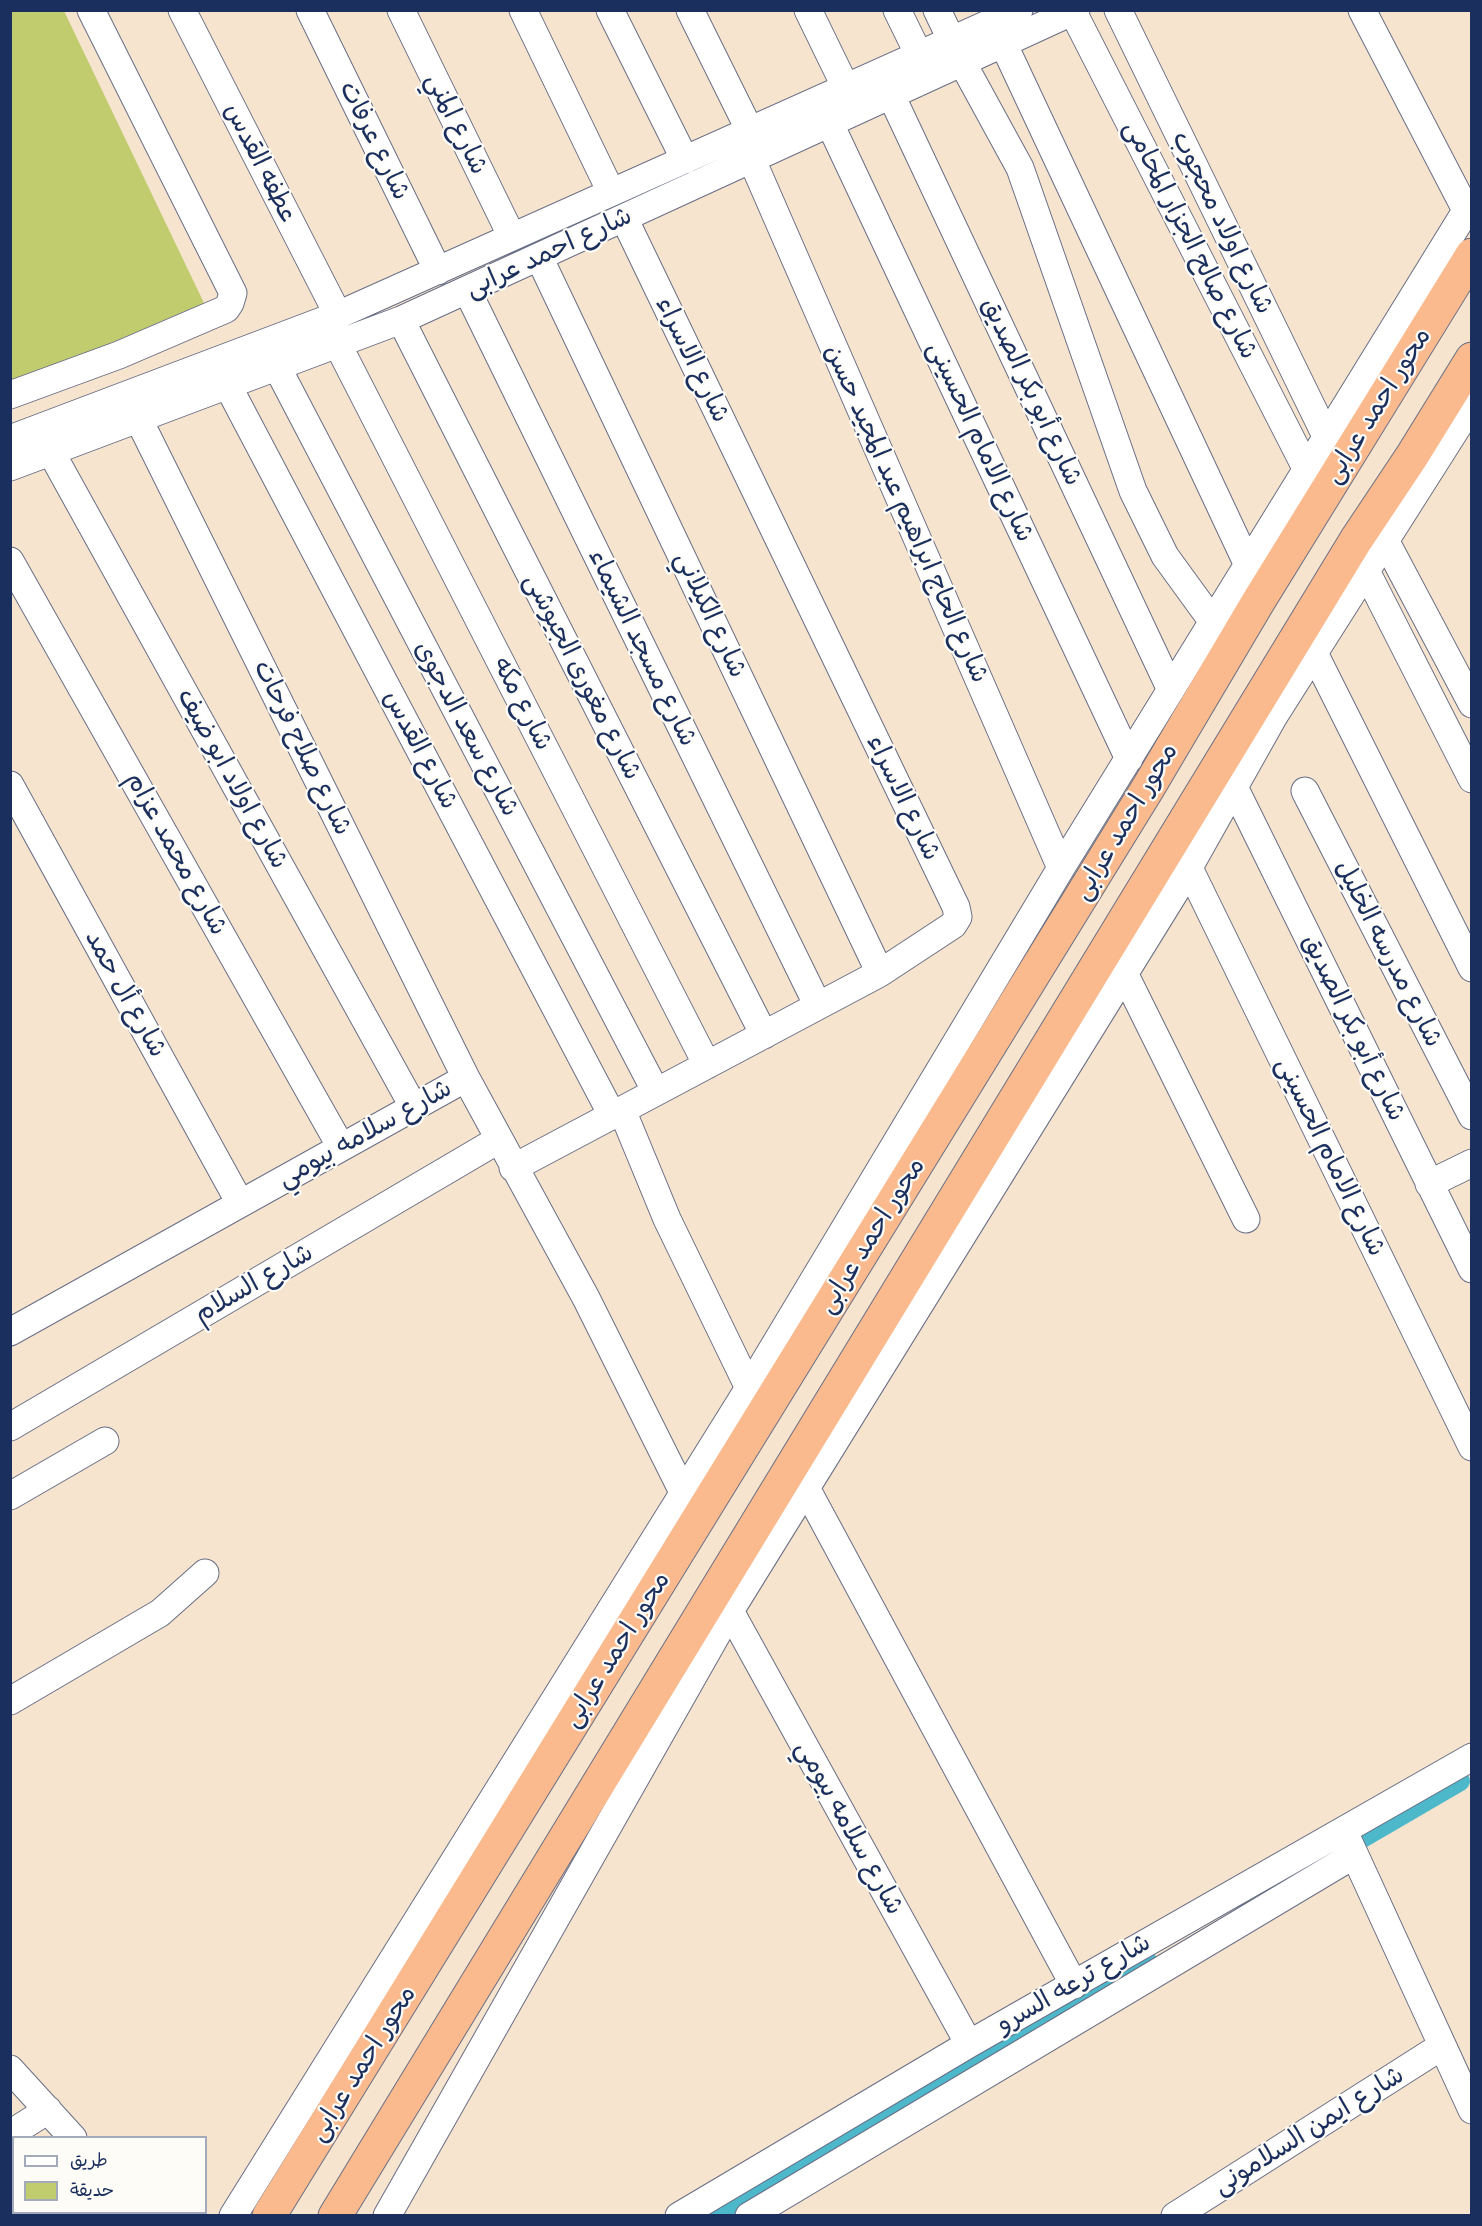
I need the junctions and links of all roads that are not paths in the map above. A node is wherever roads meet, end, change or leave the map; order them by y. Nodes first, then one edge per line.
1 (91, 10) edge
2 (182, 10) edge
3 (310, 10) edge
4 (401, 10) edge
5 (523, 10) edge
6 (610, 10) edge
7 (690, 10) edge
8 (808, 10) edge
9 (897, 10) edge
10 (937, 10) edge
11 (1019, 10) edge
12 (1118, 10) edge
13 (1362, 10) edge
14 (1075, 11) edge
15 (1003, 43) junction
16 (956, 50) junction
17 (919, 55) junction
18 (846, 88) junction
19 (891, 95) junction
20 (830, 124) junction
21 (750, 131) junction
22 (685, 160) junction
23 (752, 160) junction
24 (611, 192) junction
25 (1469, 205) edge
26 (624, 218) junction
27 (512, 237) junction
28 (483, 250) junction
29 (1472, 255) edge
30 (539, 257) junction
31 (438, 271) junction
32 (497, 277) junction
33 (467, 290) junction
34 (338, 315) junction
35 (401, 320) junction
36 (337, 343) junction
37 (1472, 359) edge
38 (276, 365) junction
39 (227, 384) junction
40 (10, 395) edge
41 (1472, 404) edge
42 (138, 418) junction
43 (1326, 436) junction
44 (10, 439) edge
45 (51, 452) junction
46 (10, 467) edge
47 (1306, 468) junction
48 (1385, 540) junction
49 (10, 561) edge
50 (1248, 565) junction
51 (1366, 571) junction
52 (1213, 622) junction
53 (1314, 652) junction
54 (1171, 690) junction
55 (1472, 704) edge
56 (1129, 759) junction
57 (1472, 779) edge
58 (10, 785) edge
59 (1234, 787) junction
60 (1305, 791) dead end
61 (1061, 868) junction
62 (1189, 868) junction
63 (1472, 968) edge
64 (880, 973) junction
65 (1124, 973) junction
66 (818, 1006) junction
67 (764, 1035) junction
68 (707, 1065) junction
69 (466, 1078) junction
70 (656, 1092) junction
71 (413, 1106) junction
72 (617, 1113) junction
73 (1472, 1116) edge
74 (498, 1140) junction
75 (341, 1147) junction
76 (1472, 1162) edge
77 (513, 1168) junction
78 (1430, 1184) junction
79 (240, 1203) junction
80 (1246, 1219) dead end
81 (1472, 1269) edge
82 (10, 1332) edge
83 (749, 1388) junction
84 (10, 1427) edge
85 (105, 1441) dead end
86 (1472, 1447) edge
87 (806, 1488) junction
88 (684, 1494) junction
89 (10, 1497) edge
90 (205, 1573) dead end
91 (730, 1611) junction
92 (10, 1701) edge
93 (1472, 1757) edge
94 (1342, 1829) junction
95 (1354, 1855) junction
96 (1074, 1985) junction
97 (969, 2044) junction
98 (1442, 2046) junction
99 (10, 2069) edge
100 (1472, 2109) edge
101 (48, 2110) junction
102 (10, 2134) edge
103 (71, 2136) edge
104 (233, 2216) edge
105 (269, 2216) edge
106 (335, 2216) edge
107 (387, 2216) edge
108 (679, 2216) edge
109 (749, 2216) edge
110 (1175, 2216) edge

1 - 40 street
2 - 34 street, عطفه القدس
3 - 31 street, شارع عرفات
4 - 27 street, شارع المني
5 - 24 street
6 - 22 street
7 - 21 street
8 - 18 street
9 - 17 street
10 - 16 street
11 - 16 street, شارع احمد عرابى
12 - 43 street, شارع اولاد محجوب
13 - 25 street
14 - 15 street, شارع احمد عرابى
14 - 47 street, شارع صالح الجزار المحامى
15 - 16 street, شارع احمد عرابى
15 - 50 street
16 - 17 street, شارع احمد عرابى
16 - 19 street, شارع احمد عرابى
16 - 52 street
17 - 18 street, شارع احمد عرابى
18 - 21 street, شارع احمد عرابى
19 - 20 street, شارع احمد عرابى
19 - 54 street, شارع أبو بكر الصديق
20 - 23 street, شارع احمد عرابى
20 - 56 street, شارع الامام الحسينى
21 - 22 street, شارع احمد عرابى
22 - 24 street, شارع احمد عرابى
23 - 26 street, شارع احمد عرابى
23 - 61 street, شارع الحاج ابراهيم عبد المجيد حسن
24 - 27 street, شارع احمد عرابى
25 - 43 street
26 - 30 street, شارع احمد عرابى
26 - 64 street, شارع الاسراء
27 - 28 street, شارع احمد عرابى
28 - 31 street, شارع احمد عرابى
28 - 32 street
29 - 105 highway, محور احمد عرابى
30 - 32 street, شارع احمد عرابى
30 - 64 street, شارع الكيلاني
31 - 34 street, شارع احمد عرابى
32 - 33 street, شارع احمد عرابى
33 - 35 street, شارع احمد عرابى
33 - 66 street, شارع مسجد الشيماء
34 - 44 street, شارع احمد عرابى
35 - 36 street, شارع احمد عرابى
35 - 67 street, شارع مغورى الجيوشى
36 - 38 street, شارع احمد عرابى
36 - 68 street, شارع مكه
37 - 106 highway, محور احمد عرابى
38 - 39 street, شارع احمد عرابى
38 - 70 street, شارع سعد الدجوى
39 - 42 street, شارع احمد عرابى
39 - 72 street, شارع القدس
41 - 48 street
42 - 45 street, شارع احمد عرابى
42 - 69 street, شارع صلاح فرحات
43 - 47 street
45 - 46 street, شارع احمد عرابى
45 - 71 street, شارع اولاد ابو ضيف
47 - 50 street
48 - 51 street
48 - 55 street
49 - 75 street, شارع محمد عزام
50 - 52 street
51 - 53 street
51 - 57 street
52 - 54 street
53 - 59 street
53 - 63 street
54 - 56 street
56 - 61 street
58 - 79 street, شارع أل حمد
59 - 62 street
59 - 78 street, شارع أبو بكر الصديق
60 - 73 street, شارع مدرسه الخليل
61 - 83 street
62 - 65 street
62 - 86 street, شارع الامام الحسينى
64 - 66 street, شارع الاسراء
65 - 80 street
65 - 87 street
66 - 67 street, شارع الاسراء
67 - 68 street, شارع الاسراء
68 - 70 street, شارع الاسراء
69 - 71 street, شارع سلامه بيومي
69 - 74 street, شارع سلامه بيومي
70 - 72 street, شارع الاسراء
71 - 75 street, شارع سلامه بيومي
72 - 77 street, شارع الاسراء
72 - 83 street, شارع القدس
74 - 77 street, شارع سلامه بيومي
74 - 84 street, شارع السلام
75 - 79 street, شارع سلامه بيومي
76 - 78 street
77 - 88 street, شارع سلامه بيومي
78 - 81 street, شارع أبو بكر الصديق
79 - 82 street, شارع سلامه بيومي
83 - 88 street
85 - 89 street
87 - 91 street
87 - 96 street
88 - 104 street
90 - 92 street
91 - 97 street, شارع سلامه بيومي
91 - 107 street
93 - 94 street, شارع ترعه السرو
94 - 95 street
94 - 96 street, شارع ترعه السرو
95 - 98 street
95 - 109 street, شارع ترعه السرو
96 - 97 street, شارع ترعه السرو
97 - 108 street, شارع ترعه السرو
98 - 100 street
98 - 110 street, شارع ايمن السلامونى
99 - 101 street
101 - 102 street
101 - 103 street

